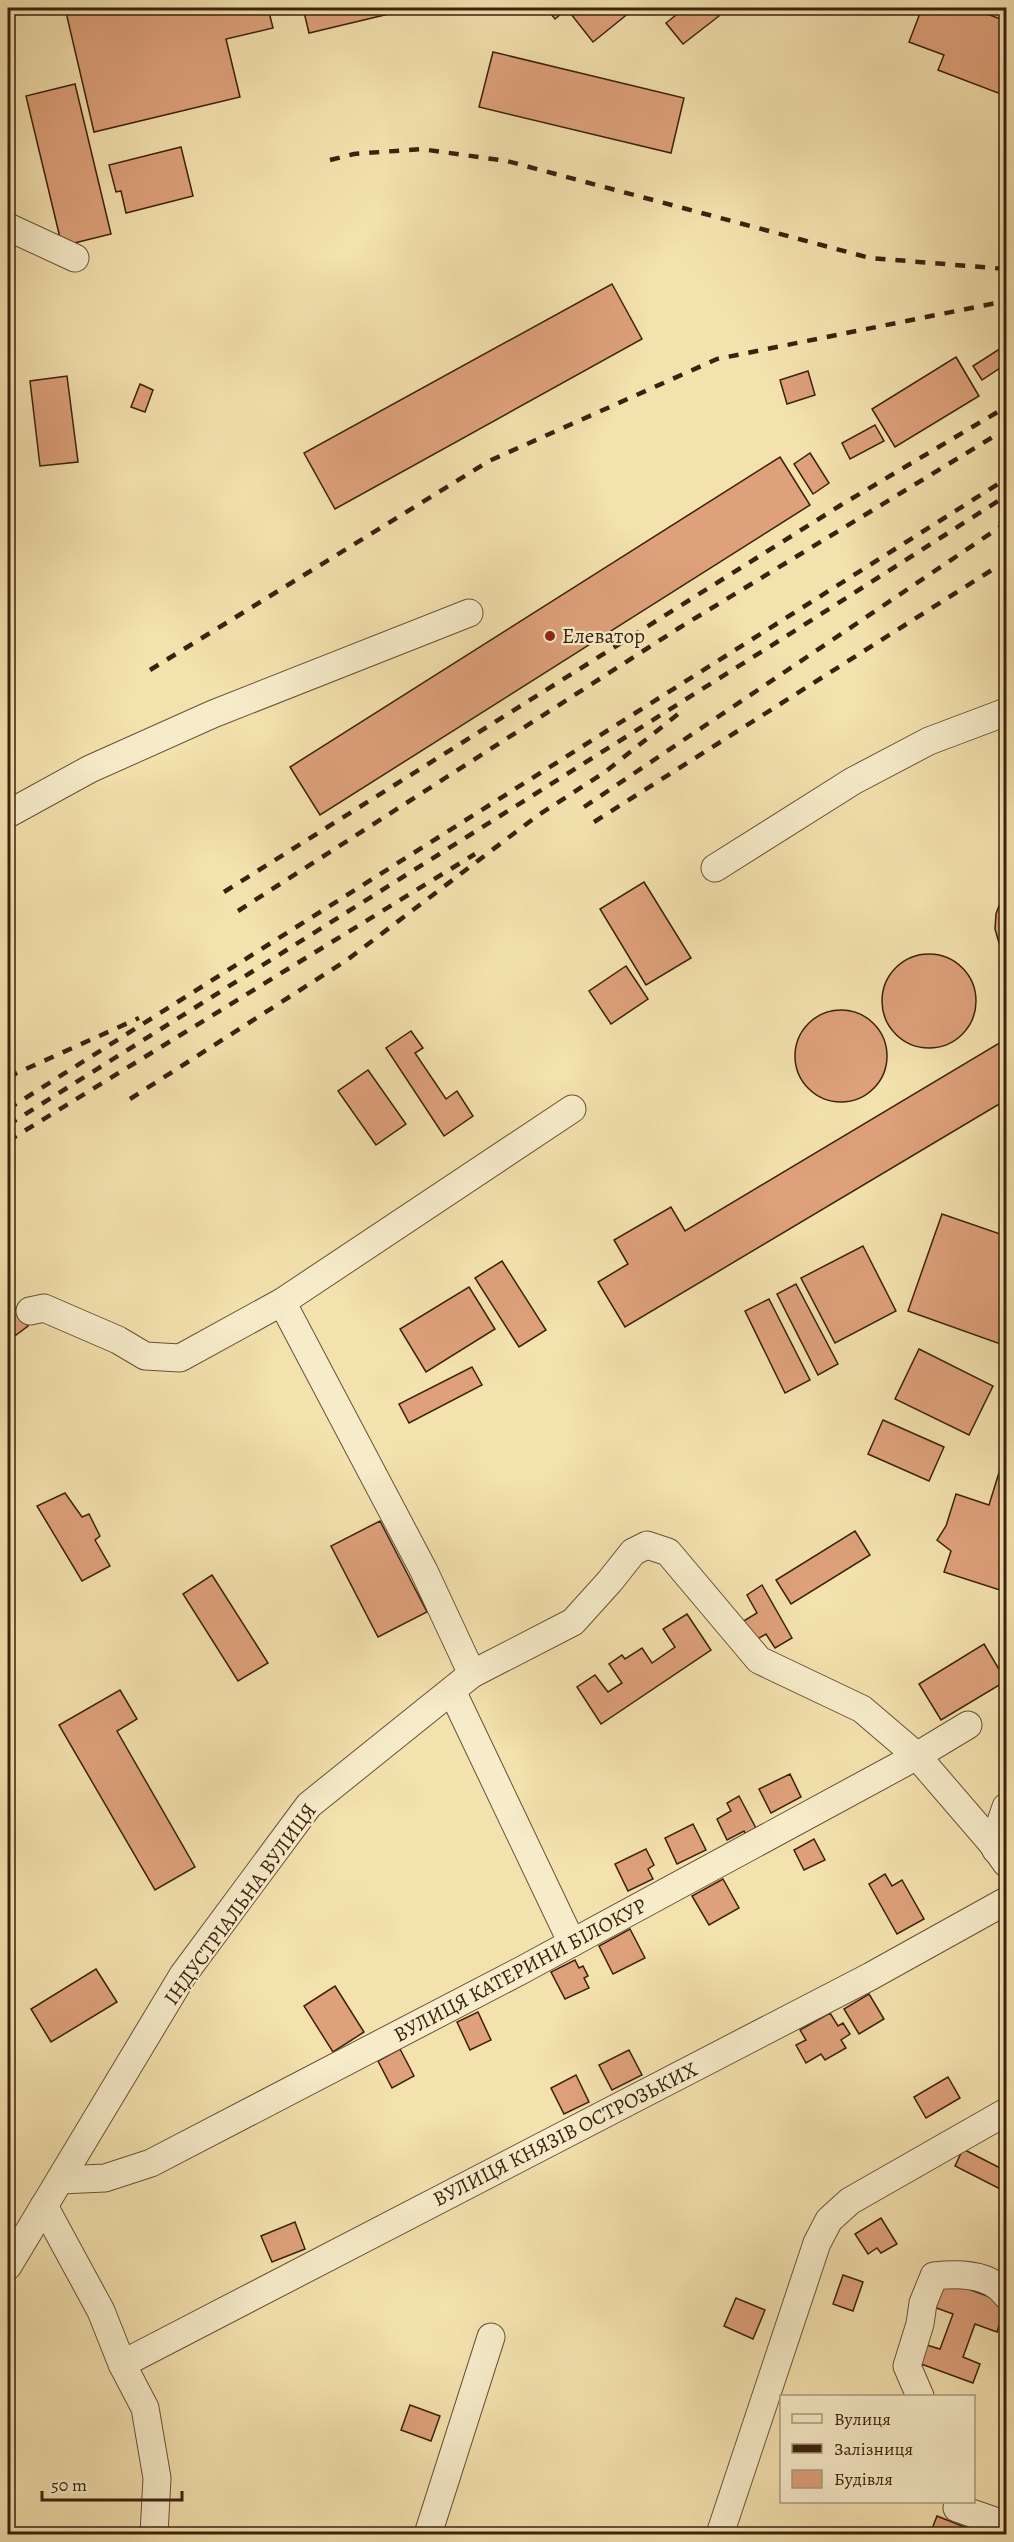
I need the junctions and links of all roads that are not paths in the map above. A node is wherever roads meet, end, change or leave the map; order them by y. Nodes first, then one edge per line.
1 (8, 227) edge
2 (75, 258) dead end
3 (469, 613) dead end
4 (1006, 712) edge
5 (8, 814) edge
6 (715, 868) dead end
7 (572, 1109) dead end
8 (282, 1302) junction
9 (30, 1311) dead end
10 (462, 1682) junction
11 (968, 1725) dead end
12 (917, 1756) junction
13 (1006, 1807) edge
14 (1001, 1857) edge
15 (1006, 1901) edge
16 (572, 1943) junction
17 (1006, 2112) edge
18 (60, 2180) junction
19 (44, 2206) junction
20 (8, 2266) edge
21 (1006, 2295) edge
22 (491, 2337) dead end
23 (122, 2364) junction
24 (919, 2395) edge
25 (958, 2503) edge
26 (1006, 2524) edge
27 (154, 2535) edge
28 (428, 2535) edge
29 (720, 2535) edge

1 - 2 street
3 - 5 street
4 - 6 street
7 - 8 street
8 - 9 street
8 - 10 street
10 - 12 street, ІНДУСТРІАЛЬНА ВУЛИЦЯ
10 - 16 street
10 - 18 street, ІНДУСТРІАЛЬНА ВУЛИЦЯ
11 - 12 street, ВУЛИЦЯ КАТЕРИНИ БІЛОКУР
12 - 14 street, ІНДУСТРІАЛЬНА ВУЛИЦЯ
12 - 16 street, ВУЛИЦЯ КАТЕРИНИ БІЛОКУР
13 - 14 street
15 - 23 street, ВУЛИЦЯ КНЯЗІВ ОСТРОЗЬКИХ
16 - 18 street, ВУЛИЦЯ КАТЕРИНИ БІЛОКУР
17 - 29 street
18 - 19 street, ІНДУСТРІАЛЬНА ВУЛИЦЯ
19 - 20 street, ІНДУСТРІАЛЬНА ВУЛИЦЯ
19 - 23 street
21 - 24 street
22 - 28 street
23 - 27 street
25 - 26 street

